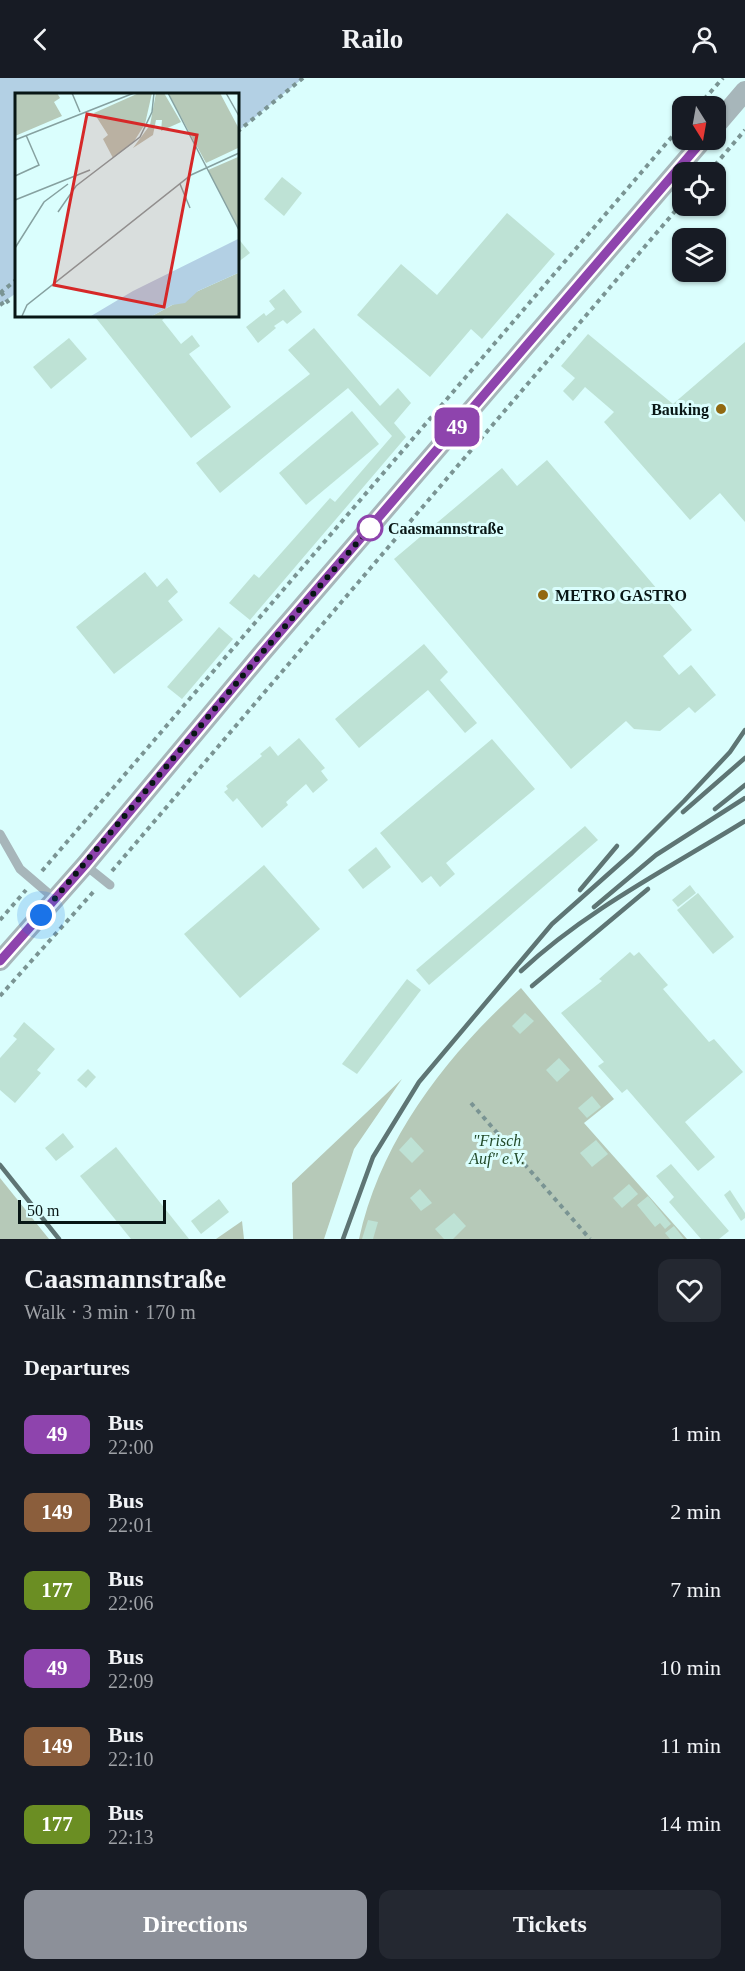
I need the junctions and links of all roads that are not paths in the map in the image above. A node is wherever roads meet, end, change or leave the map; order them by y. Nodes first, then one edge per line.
1 (745, 91) edge
2 (726, 113) edge
3 (694, 150) edge
4 (0, 834) edge
5 (85, 865) junction
6 (107, 883) road end
7 (55, 899) junction
8 (0, 961) edge

1 - 2 street
3 - 5 street
4 - 7 lane
5 - 6 lane
5 - 7 street
7 - 8 street

